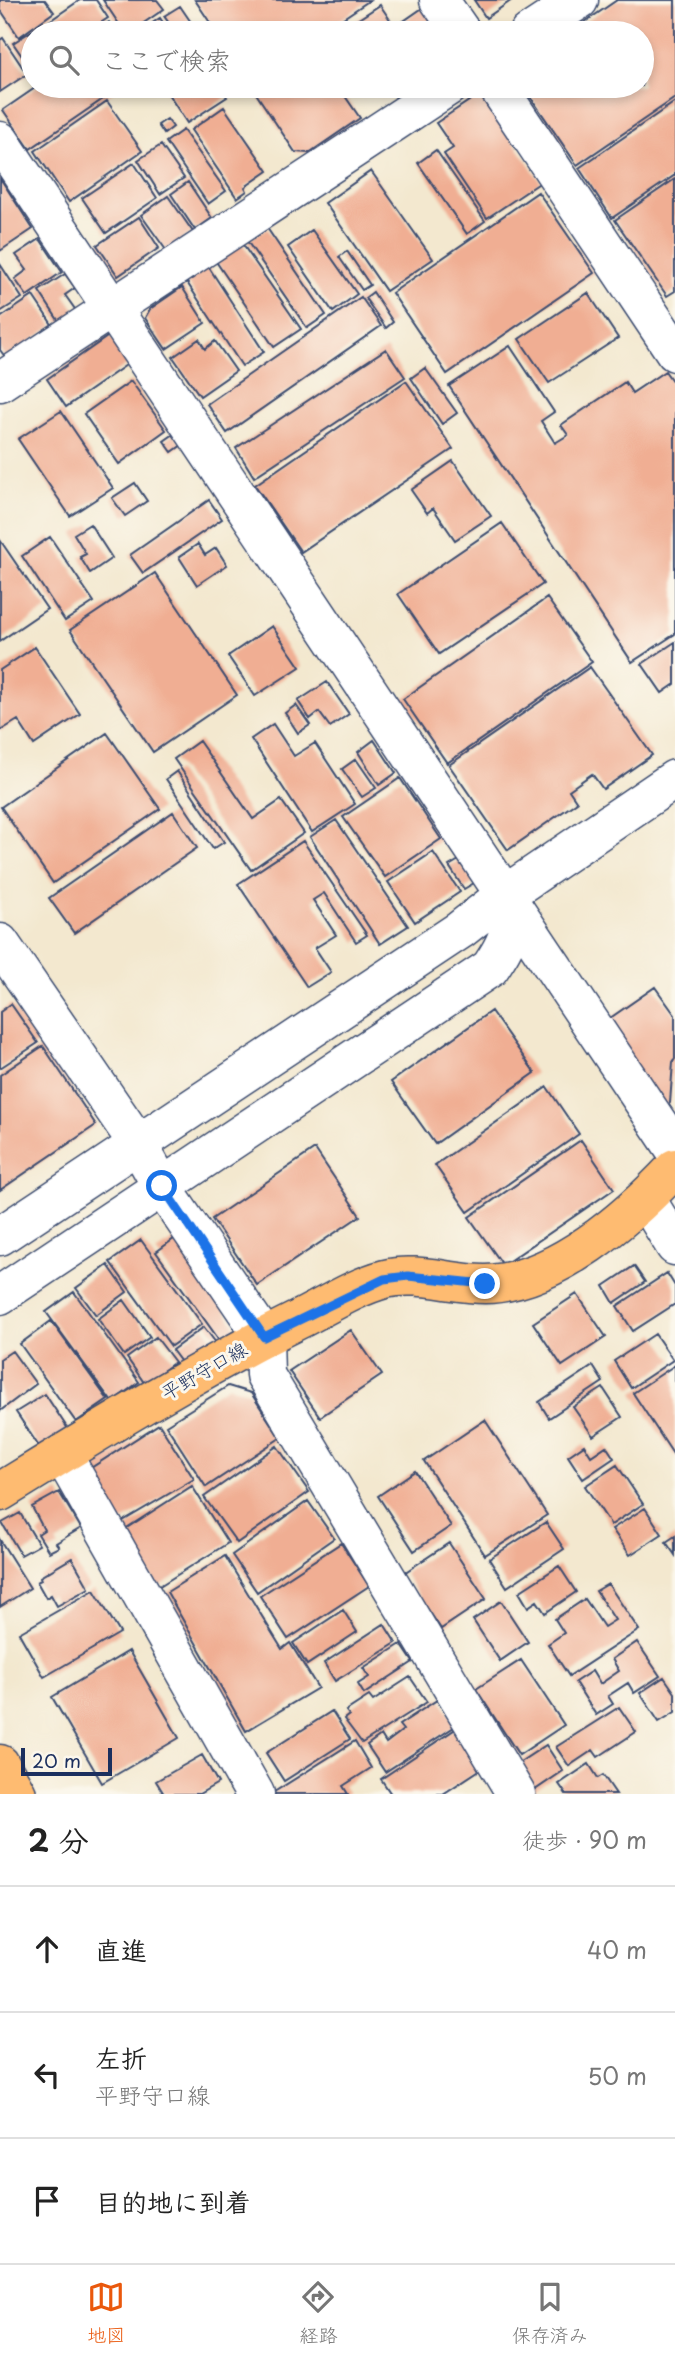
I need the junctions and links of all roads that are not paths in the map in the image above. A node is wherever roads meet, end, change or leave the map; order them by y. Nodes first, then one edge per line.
1 (439, 0) edge
2 (579, 0) edge
3 (454, 21) edge
4 (547, 21) edge
5 (431, 98) edge
6 (505, 98) edge
7 (0, 141) edge
8 (111, 307) junction
9 (675, 352) edge
10 (0, 382) edge
11 (675, 779) edge
12 (506, 894) junction
13 (0, 943) edge
14 (138, 1144) junction
15 (675, 1149) edge
16 (675, 1168) edge
17 (162, 1186) junction
18 (646, 1199) junction
19 (0, 1236) edge
20 (675, 1246) edge
21 (0, 1295) edge
22 (264, 1337) junction
23 (62, 1454) junction
24 (0, 1492) edge
25 (0, 1765) edge
26 (17, 1794) edge
27 (255, 1794) edge
28 (516, 1794) edge

1 - 3 street
2 - 4 street
5 - 8 street
6 - 9 street
7 - 8 street
8 - 10 street
8 - 12 street
11 - 12 street
12 - 14 street
12 - 15 street
12 - 17 street
13 - 14 street
14 - 17 street
14 - 19 street
16 - 18 main road, 平野守口線
17 - 21 street
17 - 22 street
18 - 20 street
18 - 22 main road, 平野守口線
22 - 23 main road, 平野守口線
22 - 28 street
23 - 24 main road, 平野守口線
23 - 27 street
25 - 26 main road

